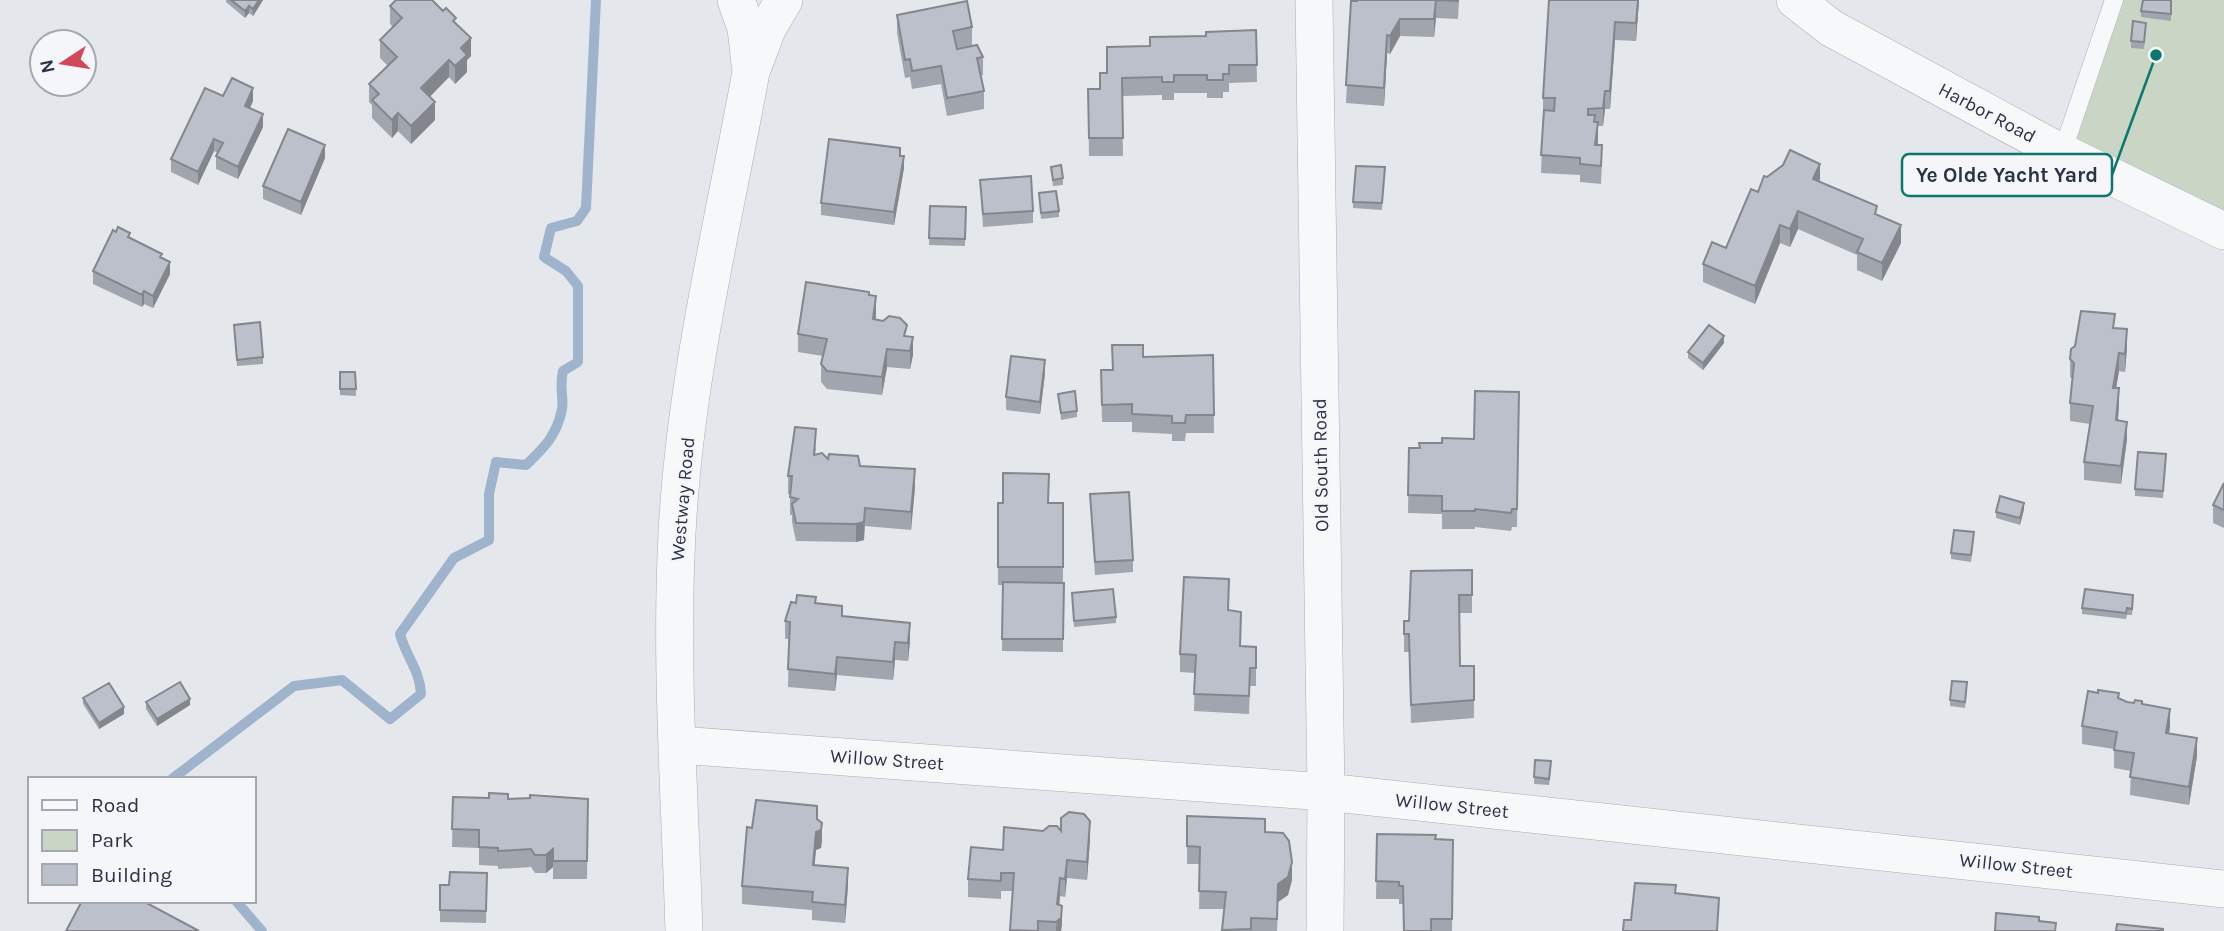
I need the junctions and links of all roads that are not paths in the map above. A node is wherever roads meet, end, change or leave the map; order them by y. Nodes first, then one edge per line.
1 (736, 0) edge
2 (784, 0) edge
3 (1314, 0) edge
4 (1795, 0) edge
5 (2114, 0) edge
6 (751, 72) junction
7 (2062, 153) junction
8 (2224, 231) edge
9 (679, 745) junction
10 (1326, 792) junction
11 (2224, 889) edge
12 (684, 931) edge
13 (1325, 931) edge

1 - 6 street, Westway Road
2 - 6 street, Westway Road
3 - 10 street, Old South Road
4 - 7 street, Harbor Road
5 - 7 lane
6 - 9 street, Westway Road
7 - 8 street, Harbor Road
9 - 10 street, Willow Street
9 - 12 street, Westway Road
10 - 11 street, Willow Street
10 - 13 street, Old South Road

